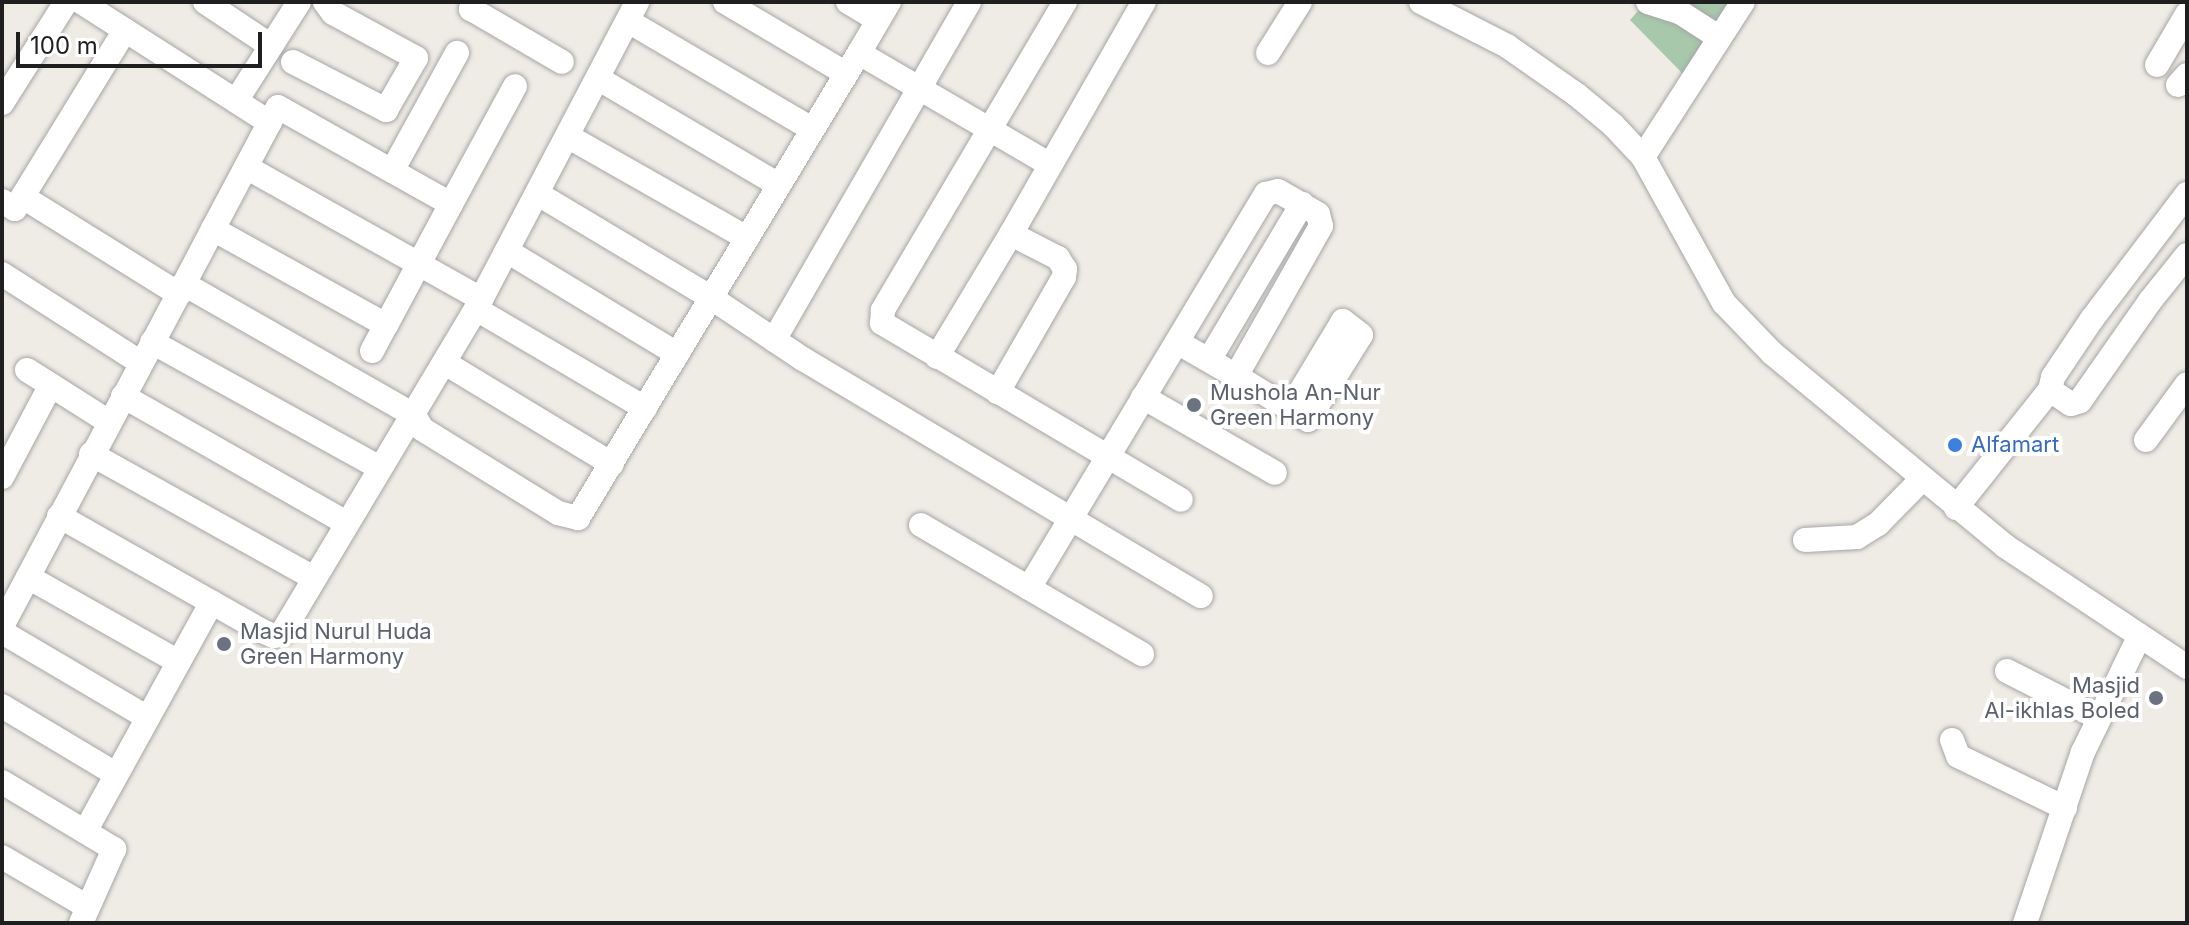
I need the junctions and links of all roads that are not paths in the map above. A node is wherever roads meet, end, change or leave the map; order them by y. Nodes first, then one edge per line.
1 (66, 2) edge
2 (81, 2) edge
3 (205, 2) edge
4 (299, 2) edge
5 (325, 2) edge
6 (725, 2) edge
7 (848, 2) edge
8 (969, 2) edge
9 (1065, 2) edge
10 (1144, 2) edge
11 (1300, 2) edge
12 (1421, 2) edge
13 (1648, 2) edge
14 (1743, 2) edge
15 (468, 4) edge
16 (883, 11) edge
17 (633, 12) edge
18 (2187, 14) edge
19 (125, 30) junction
20 (1720, 38) junction
21 (271, 46) junction
22 (457, 53) dead end
23 (859, 53) junction
24 (1268, 53) dead end
25 (293, 62) dead end
26 (562, 62) dead end
27 (2157, 65) dead end
28 (845, 73) junction
29 (599, 79) junction
30 (515, 86) dead end
31 (918, 91) junction
32 (236, 101) junction
33 (2, 103) edge
34 (270, 123) junction
35 (812, 129) junction
36 (989, 130) junction
37 (569, 137) junction
38 (1643, 157) junction
39 (1049, 164) junction
40 (246, 167) junction
41 (392, 171) junction
42 (779, 185) junction
43 (538, 194) junction
44 (2187, 194) edge
45 (12, 199) edge
46 (451, 204) junction
47 (1302, 204) junction
48 (213, 229) junction
49 (1011, 234) junction
50 (747, 238) junction
51 (507, 251) junction
52 (2187, 255) edge
53 (418, 265) junction
54 (2, 274) edge
55 (181, 289) junction
56 (710, 297) junction
57 (478, 304) junction
58 (386, 325) junction
59 (774, 340) junction
60 (1177, 342) junction
61 (372, 351) dead end
62 (146, 352) junction
63 (677, 354) junction
64 (937, 357) junction
65 (1209, 360) junction
66 (445, 363) junction
67 (27, 370) dead end
68 (1236, 376) junction
69 (2187, 384) edge
70 (51, 385) junction
71 (2050, 390) junction
72 (998, 392) junction
73 (123, 396) junction
74 (1143, 397) junction
75 (645, 408) junction
76 (1290, 409) dead end
77 (414, 415) junction
78 (109, 422) junction
79 (2146, 440) dead end
80 (91, 454) junction
81 (1108, 456) junction
82 (612, 464) junction
83 (380, 468) junction
84 (1275, 473) dead end
85 (2, 477) edge
86 (1922, 479) junction
87 (1181, 500) dead end
88 (1956, 508) junction
89 (59, 516) junction
90 (1071, 518) junction
91 (347, 523) junction
92 (921, 525) dead end
93 (1805, 540) dead end
94 (28, 577) junction
95 (314, 578) junction
96 (1029, 588) junction
97 (1201, 596) dead end
98 (212, 602) junction
99 (2, 629) edge
100 (2139, 637) junction
101 (1142, 654) dead end
102 (179, 662) junction
103 (2187, 667) edge
104 (2007, 671) dead end
105 (2, 706) edge
106 (2097, 717) junction
107 (148, 718) junction
108 (1952, 740) dead end
109 (114, 773) junction
110 (2, 782) edge
111 (2065, 808) junction
112 (86, 830) junction
113 (2, 857) edge
114 (84, 915) edge
115 (2025, 923) edge

1 - 33 street
2 - 19 street
3 - 21 street
4 - 21 street
5 - 25 street
6 - 28 street
7 - 16 street
8 - 31 street
9 - 36 street
10 - 39 street
11 - 24 street
12 - 38 street
13 - 20 street
14 - 20 street
15 - 26 street
16 - 23 street
17 - 29 street
17 - 35 street
18 - 27 street
19 - 32 street
19 - 45 street
20 - 38 street
21 - 32 street
22 - 41 street
23 - 28 street
23 - 31 street
28 - 35 street
29 - 37 street
29 - 42 street
30 - 46 street
31 - 36 street
31 - 59 street
32 - 34 street
34 - 40 street
34 - 41 street
35 - 42 street
36 - 39 street
36 - 64 street
37 - 43 street
37 - 50 street
38 - 86 street
39 - 49 street
40 - 48 street
40 - 53 street
41 - 46 street
42 - 50 street
43 - 51 street
43 - 56 street
44 - 71 street
45 - 55 street
46 - 53 street
47 - 60 street
47 - 65 street
47 - 68 street
48 - 55 street
48 - 58 street
49 - 64 street
49 - 72 street
50 - 56 street
51 - 57 street
51 - 63 street
52 - 71 street
53 - 57 street
53 - 58 street
54 - 62 street
55 - 62 street
55 - 77 street
56 - 59 street
56 - 63 street
57 - 66 street
57 - 75 street
58 - 61 street
59 - 90 street
60 - 65 street
60 - 74 street
62 - 73 street
62 - 83 street
63 - 75 street
64 - 72 street
65 - 68 street
66 - 77 street
66 - 82 street
67 - 70 street
68 - 76 street
69 - 79 street
70 - 78 street
70 - 85 street
71 - 88 street
72 - 81 street
73 - 78 street
73 - 91 street
74 - 81 street
74 - 84 street
75 - 82 street
77 - 82 street
77 - 83 street
78 - 80 street
80 - 89 street
80 - 95 street
81 - 87 street
81 - 90 street
83 - 91 street
86 - 88 street
86 - 93 street
88 - 100 street
89 - 94 street
89 - 98 street
90 - 96 street
90 - 97 street
91 - 95 street
92 - 96 street
94 - 99 street
94 - 102 street
95 - 98 street
96 - 101 street
98 - 102 street
99 - 107 street
100 - 103 street
100 - 106 street
102 - 107 street
104 - 106 street
105 - 109 street
106 - 111 street
107 - 109 street
108 - 111 street
109 - 112 street
110 - 112 street
111 - 115 street
112 - 114 street
113 - 114 street

